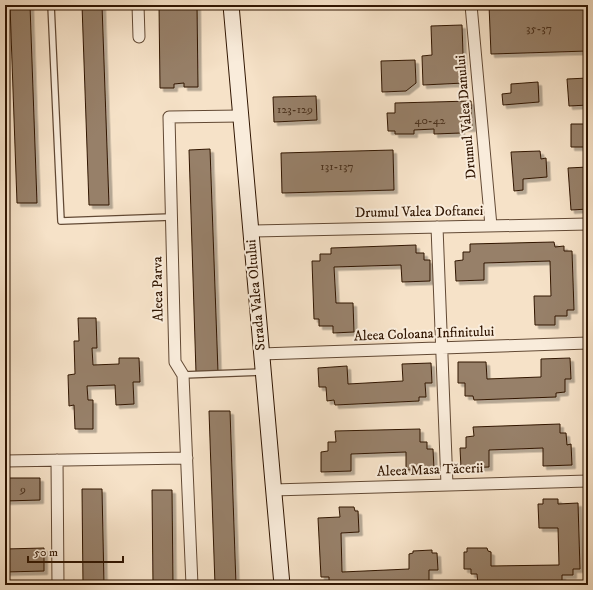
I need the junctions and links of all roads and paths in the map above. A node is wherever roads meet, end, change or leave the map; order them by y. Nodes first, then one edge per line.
1 (51, 5) edge
2 (138, 5) edge
3 (230, 5) edge
4 (471, 5) edge
5 (139, 37) dead end
6 (240, 116) junction
7 (171, 217) junction
8 (588, 224) edge
9 (491, 226) junction
10 (437, 227) junction
11 (250, 231) junction
12 (588, 343) edge
13 (441, 348) junction
14 (261, 354) junction
15 (263, 372) junction
16 (184, 375) junction
17 (187, 458) junction
18 (57, 460) junction
19 (5, 461) edge
20 (588, 481) edge
21 (447, 485) junction
22 (273, 490) junction
23 (58, 585) edge
24 (192, 585) edge
25 (282, 585) edge

1 - 7 lane
2 - 5 street
3 - 6 main road, Strada Valea Oltului
4 - 9 street, Drumul Valea Danului
6 - 7 street, Aleea Parva
6 - 11 main road, Strada Valea Oltului
7 - 16 street, Aleea Parva
8 - 9 street, Drumul Valea Doftanei
9 - 10 street, Drumul Valea Doftanei
10 - 11 street, Drumul Valea Doftanei
10 - 13 street
11 - 14 main road, Strada Valea Oltului
12 - 13 street, Aleea Coloana Infinitului
13 - 14 street, Aleea Coloana Infinitului
13 - 21 street
14 - 15 main road, Strada Valea Oltului
15 - 16 lane
15 - 22 main road, Strada Valea Oltului
16 - 17 street, Aleea Parva
17 - 18 street
17 - 24 street, Aleea Parva
18 - 19 street
18 - 23 street
20 - 21 street, Aleea Masa Tăcerii
21 - 22 street, Aleea Masa Tăcerii
22 - 25 main road, Strada Valea Oltului

